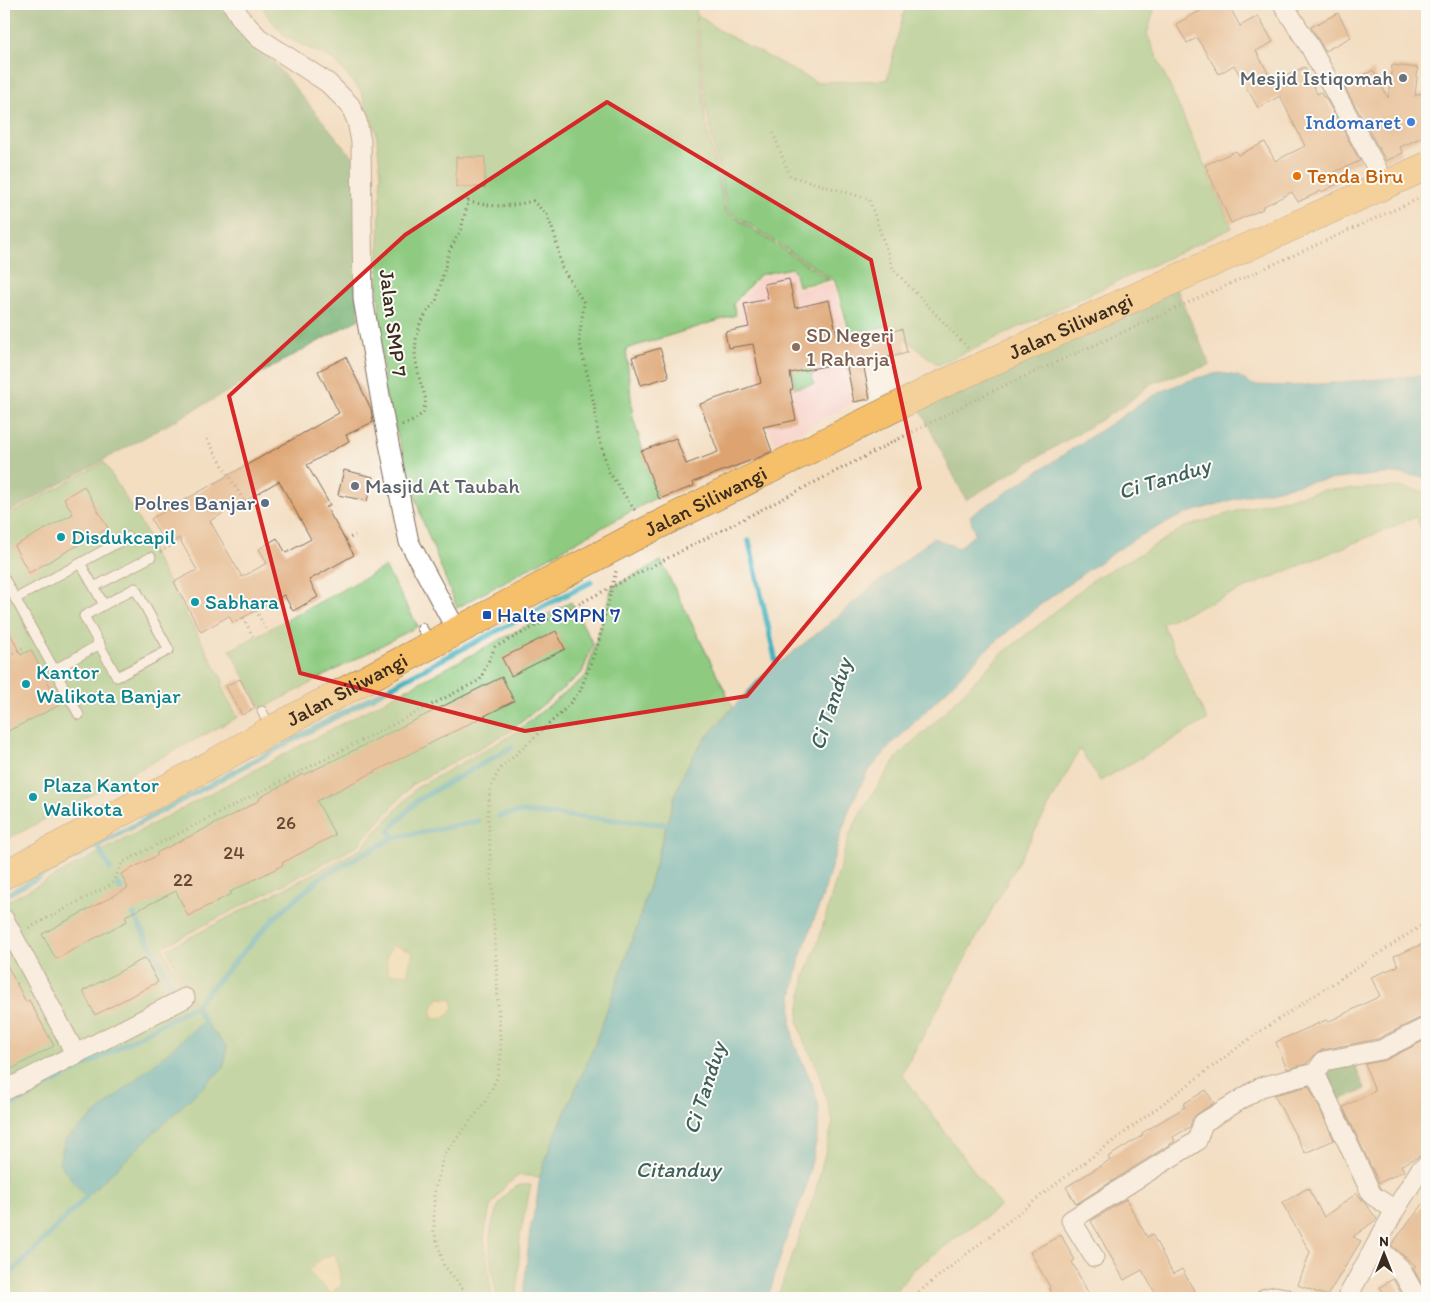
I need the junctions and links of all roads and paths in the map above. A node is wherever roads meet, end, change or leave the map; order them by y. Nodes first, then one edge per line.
1 (232, 4) edge
2 (1284, 4) edge
3 (773, 133) dead end
4 (1427, 166) edge
5 (1386, 185) junction
6 (467, 193) dead end
7 (1427, 195) edge
8 (468, 202) junction
9 (978, 368) junction
10 (385, 424) junction
11 (207, 439) dead end
12 (245, 504) dead end
13 (355, 535) dead end
14 (128, 538) dead end
15 (635, 538) junction
16 (346, 540) dead end
17 (178, 542) dead end
18 (151, 557) joint
19 (80, 563) junction
20 (4, 578) edge
21 (94, 587) junction
22 (612, 587) junction
23 (15, 599) junction
24 (104, 605) junction
25 (256, 610) dead end
26 (243, 618) dead end
27 (266, 629) dead end
28 (458, 631) junction
29 (253, 636) dead end
30 (38, 640) junction
31 (100, 644) junction
32 (4, 658) edge
33 (54, 670) junction
34 (79, 715) dead end
35 (4, 875) edge
36 (4, 919) edge
37 (1427, 922) edge
38 (14, 936) junction
39 (185, 998) dead end
40 (1427, 1027) edge
41 (76, 1054) junction
42 (1315, 1073) junction
43 (4, 1091) edge
44 (1427, 1165) edge
45 (1395, 1210) junction
46 (1376, 1246) junction
47 (1094, 1257) dead end
48 (466, 1298) edge
49 (911, 1298) edge
50 (1266, 1298) edge
51 (1285, 1298) edge
52 (1347, 1298) edge
53 (1417, 1298) edge

1 - 10 street, Jalan SMP 7
2 - 5 street
3 - 9 path
4 - 5 highway, Jalan Siliwangi
5 - 9 highway, Jalan Siliwangi
6 - 8 path
7 - 22 path
8 - 10 path
8 - 15 path
9 - 15 highway, Jalan Siliwangi
10 - 28 street, Jalan SMP 7
11 - 12 path
13 - 16 path
14 - 19 lane
15 - 22 path
15 - 28 highway, Jalan Siliwangi
17 - 18 path
18 - 21 lane
19 - 21 lane
19 - 23 lane
20 - 23 lane
21 - 24 lane
22 - 38 path
22 - 48 path
23 - 30 lane
24 - 31 lane
24 - 31 lane
25 - 27 path
26 - 29 path
28 - 35 highway, Jalan Siliwangi
30 - 32 path
30 - 33 lane
31 - 33 lane
33 - 34 lane
36 - 38 street
37 - 49 path
38 - 41 street
39 - 41 street
40 - 42 street
41 - 43 street
42 - 45 street
42 - 47 street
44 - 45 street
45 - 46 street
46 - 52 street
46 - 53 street
50 - 51 street

